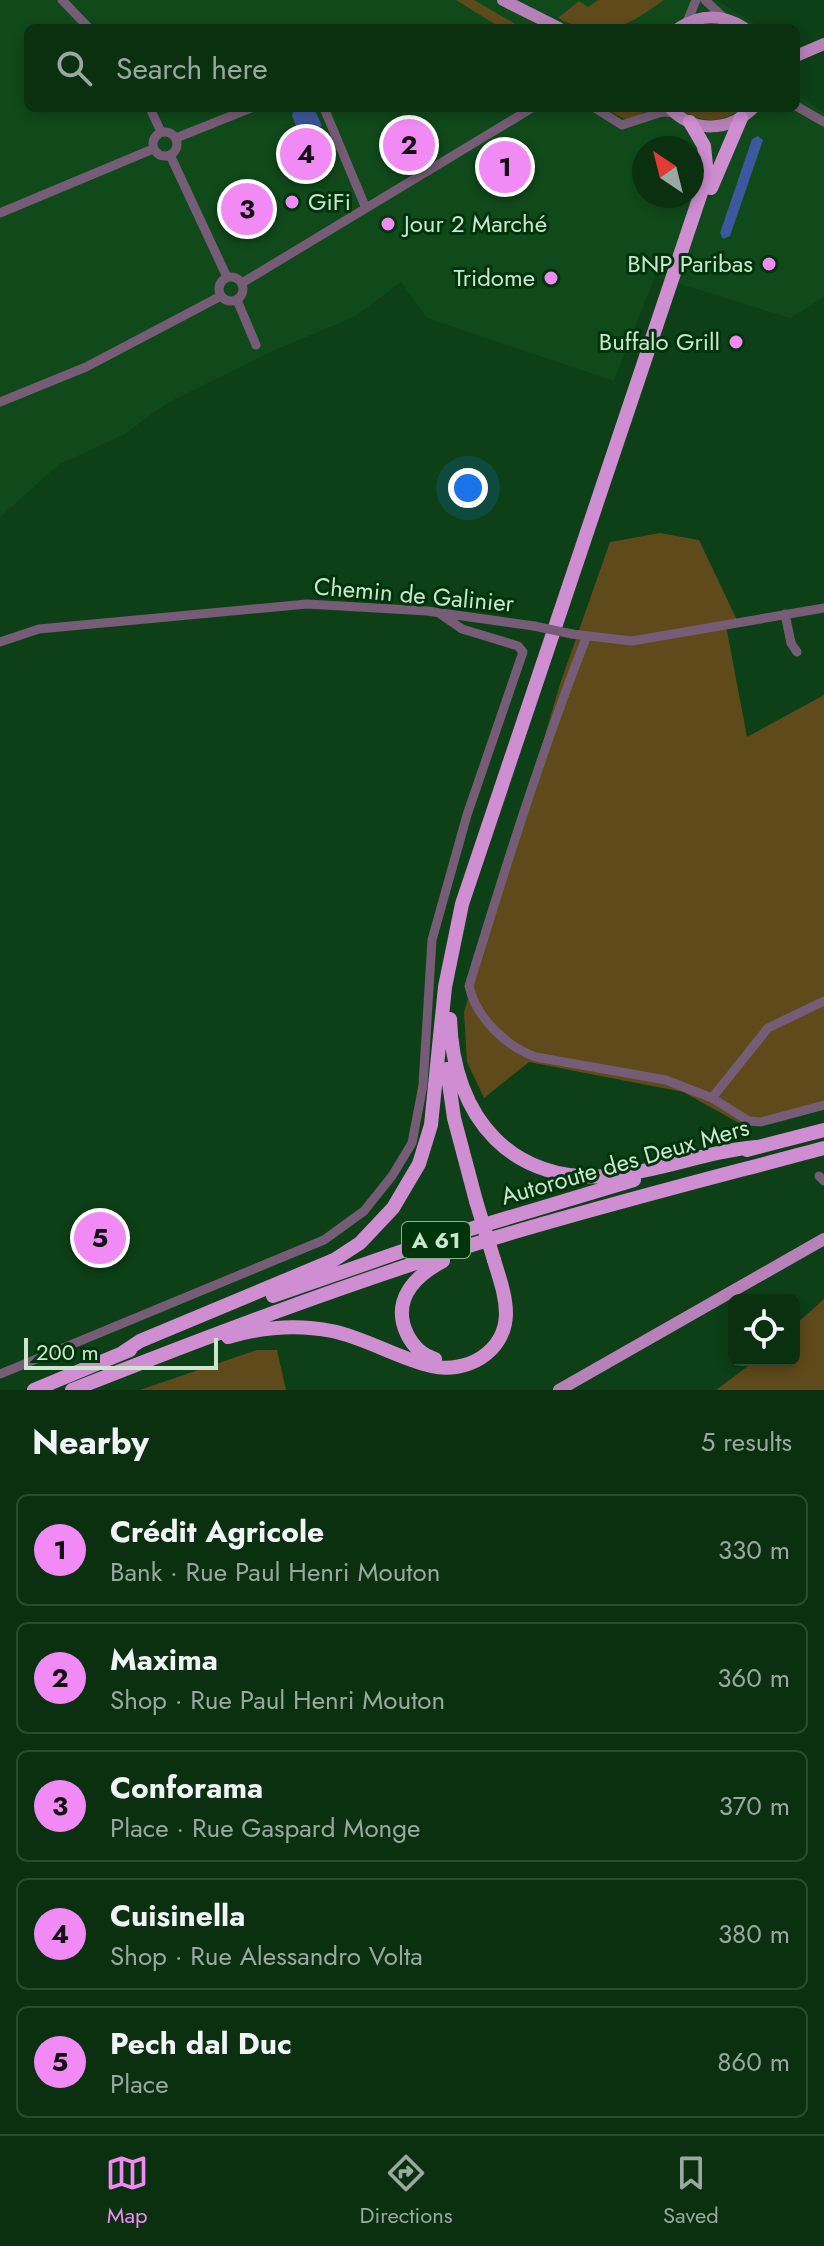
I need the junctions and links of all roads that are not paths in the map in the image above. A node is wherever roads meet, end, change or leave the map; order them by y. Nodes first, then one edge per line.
1 (62, 0) edge
2 (503, 0) edge
3 (696, 0) edge
4 (705, 0) edge
5 (724, 18) junction
6 (85, 24) edge
7 (551, 24) edge
8 (684, 24) edge
9 (688, 24) edge
10 (736, 24) edge
11 (820, 45) edge
12 (800, 48) edge
13 (800, 54) edge
14 (800, 108) edge
15 (152, 112) edge
16 (241, 112) edge
17 (326, 112) edge
18 (525, 112) edge
19 (602, 112) edge
20 (648, 112) edge
21 (662, 112) edge
22 (675, 112) edge
23 (748, 112) edge
24 (741, 118) junction
25 (640, 121) junction
26 (690, 122) junction
27 (824, 122) edge
28 (161, 132) junction
29 (176, 138) junction
30 (153, 149) junction
31 (170, 155) junction
32 (365, 206) junction
33 (0, 213) edge
34 (227, 277) junction
35 (242, 283) junction
36 (221, 296) junction
37 (237, 300) junction
38 (256, 345) dead end
39 (0, 402) edge
40 (824, 608) edge
41 (439, 613) junction
42 (785, 614) junction
43 (586, 638) junction
44 (0, 642) edge
45 (797, 652) dead end
46 (824, 1001) edge
47 (446, 1022) junction
48 (712, 1098) junction
49 (824, 1105) edge
50 (824, 1130) edge
51 (756, 1147) junction
52 (824, 1148) edge
53 (824, 1239) edge
54 (479, 1243) junction
55 (490, 1260) junction
56 (122, 1353) junction
57 (166, 1353) junction
58 (0, 1374) edge
59 (34, 1390) edge
60 (72, 1390) edge
61 (559, 1390) edge

1 - 6 street
2 - 7 main road
3 - 8 street
4 - 5 street
5 - 9 main road
5 - 10 main road
11 - 12 main road
11 - 13 main road
14 - 27 street
15 - 28 street
16 - 29 street
17 - 32 street
18 - 32 street
19 - 25 street
20 - 25 street
21 - 25 street
22 - 26 main road
23 - 24 main road
24 - 26 main road
24 - 47 highway
26 - 47 highway
28 - 29 street
28 - 30 street
29 - 31 street
30 - 31 street
30 - 33 street
31 - 34 street
32 - 35 street
34 - 35 street
34 - 36 street
35 - 37 street
36 - 37 street
36 - 39 street
37 - 38 street
40 - 42 street, Chemin de Galinier
41 - 43 street, Chemin de Galinier, bridge
41 - 44 street, Chemin de Galinier
41 - 58 street
42 - 43 street, Chemin de Galinier
42 - 45 street
43 - 48 street
46 - 48 street
47 - 51 highway
47 - 55 highway, bridge
47 - 56 highway
48 - 49 street
50 - 51 highway, Autoroute des Deux Mers / A 61
51 - 56 highway, Autoroute des Deux Mers / A 61
52 - 54 highway, Autoroute des Deux Mers / A 61
53 - 61 main road
54 - 55 highway
54 - 57 highway, Autoroute des Deux Mers / A 61
55 - 57 highway
56 - 59 highway, Autoroute des Deux Mers / A 61
57 - 60 highway, Autoroute des Deux Mers / A 61

